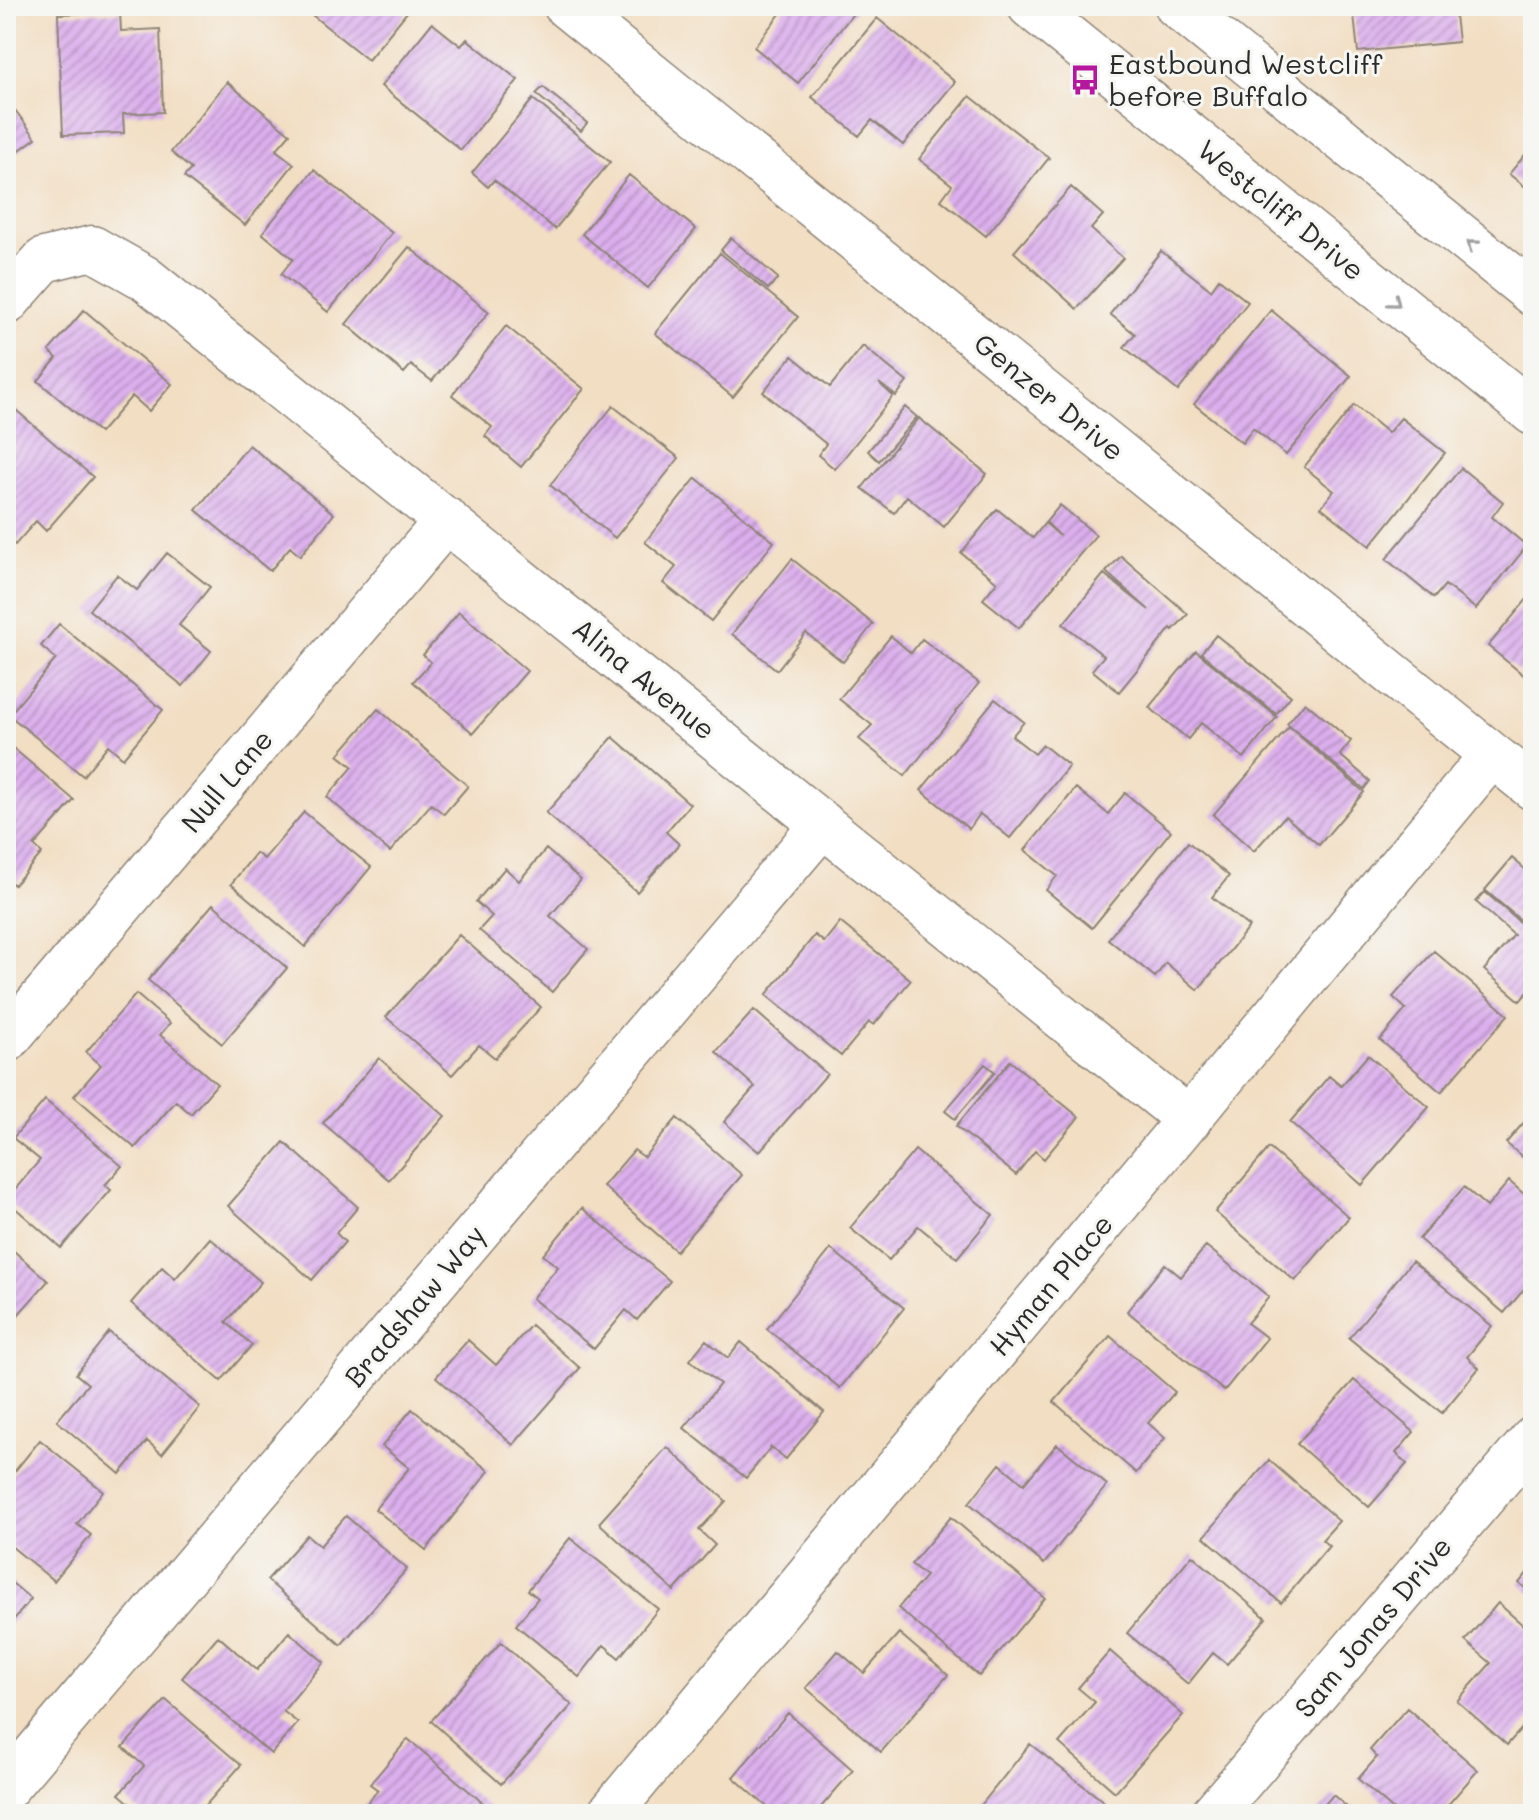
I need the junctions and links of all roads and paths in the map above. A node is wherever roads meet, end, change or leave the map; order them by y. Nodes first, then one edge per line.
1 (566, 6) edge
2 (1030, 6) edge
3 (1177, 6) edge
4 (1533, 294) edge
5 (6, 303) edge
6 (1533, 413) edge
7 (447, 520) junction
8 (1492, 755) junction
9 (1533, 788) edge
10 (823, 824) junction
11 (6, 1041) edge
12 (1189, 1120) junction
13 (1533, 1439) edge
14 (6, 1788) edge
15 (609, 1814) edge
16 (1213, 1814) edge

1 - 8 street, Genzer Drive
2 -> 6 street, Westcliff Drive
4 -> 3 street
5 - 7 street, Alina Avenue
7 - 10 street, Alina Avenue
7 - 11 street, Null Lane
8 - 9 street, Genzer Drive
8 - 12 street, Hyman Place
10 - 12 street, Alina Avenue
10 - 14 street, Bradshaw Way
12 - 15 street, Hyman Place
13 - 16 street, Sam Jonas Drive

